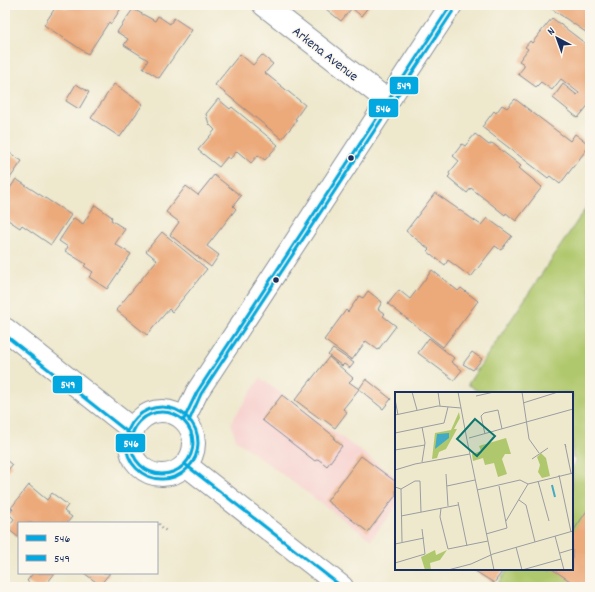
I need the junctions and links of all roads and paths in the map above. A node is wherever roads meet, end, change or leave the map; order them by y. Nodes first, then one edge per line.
1 (264, 5) edge
2 (450, 5) edge
3 (388, 101) junction
4 (5, 329) edge
5 (184, 420) junction
6 (134, 430) junction
7 (186, 465) junction
8 (159, 524) dead end
9 (166, 531) dead end
10 (342, 587) edge

1 - 3 street, Arkena Avenue
2 - 3 street
3 - 5 street
4 - 6 street
5 - 6 street
5 - 7 street
6 - 7 street
7 - 10 street
8 - 9 path

